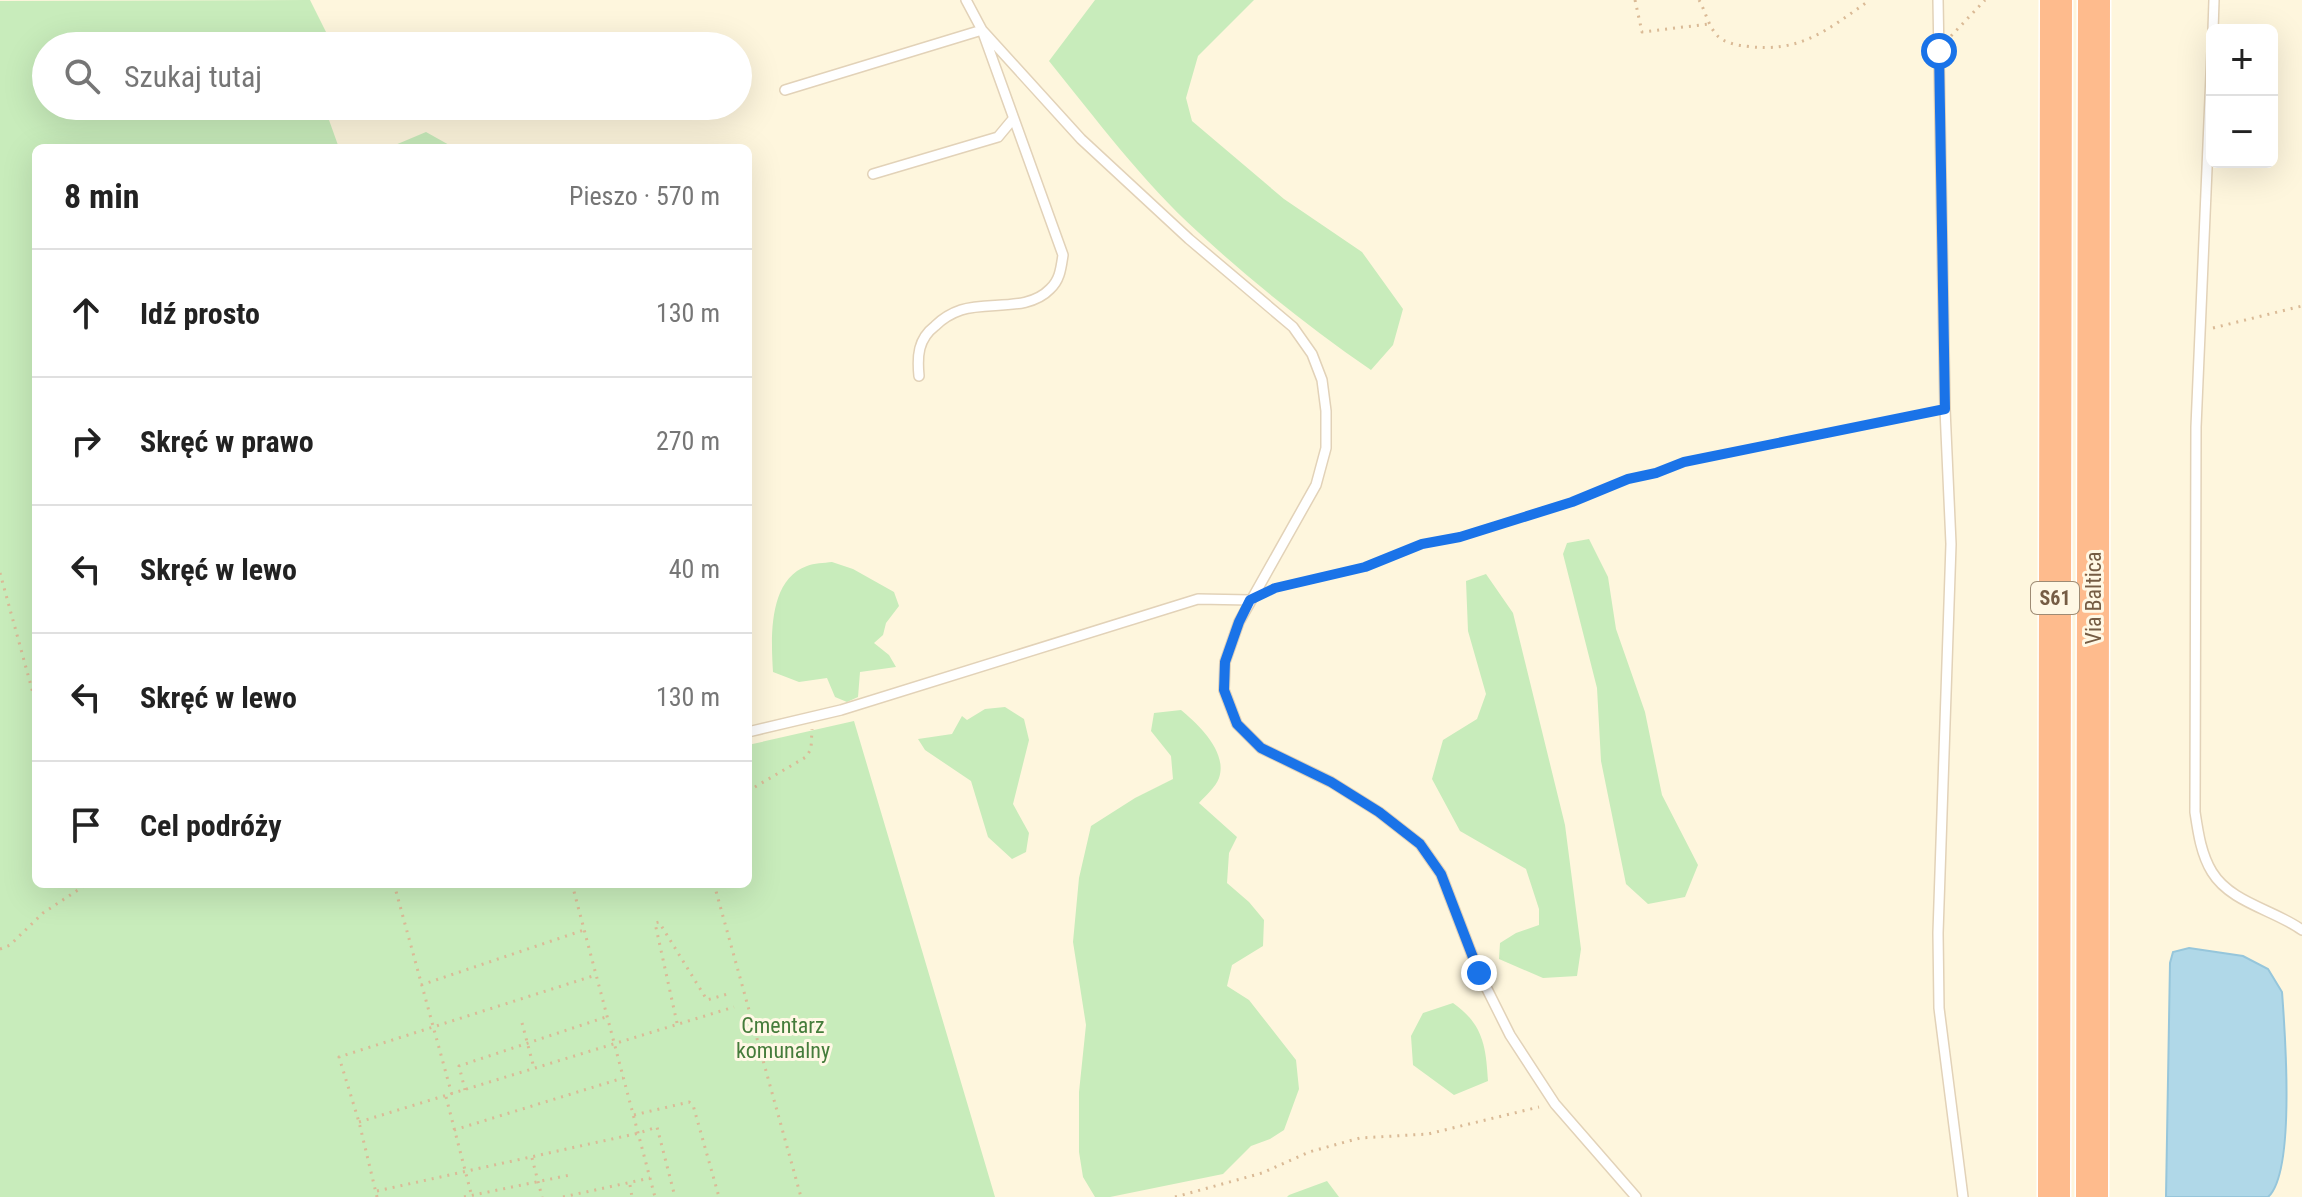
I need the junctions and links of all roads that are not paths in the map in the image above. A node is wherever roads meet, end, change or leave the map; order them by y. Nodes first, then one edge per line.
1 (966, 0) edge
2 (1938, 0) edge
3 (2056, 0) edge
4 (2094, 0) edge
5 (2214, 0) edge
6 (2213, 24) edge
7 (982, 30) junction
8 (785, 90) dead end
9 (2210, 96) edge
10 (1013, 119) junction
11 (873, 174) dead end
12 (919, 376) dead end
13 (1250, 600) junction
14 (752, 731) edge
15 (2302, 930) edge
16 (1636, 1197) edge
17 (1963, 1197) edge
18 (2054, 1197) edge
19 (2092, 1197) edge

1 - 7 lane
2 - 17 lane
3 - 18 highway, Via Baltica / S61
4 - 19 highway, Via Baltica / S61
5 - 6 lane
7 - 8 lane
7 - 10 lane
7 - 13 lane
9 - 15 lane
10 - 11 lane
10 - 12 lane
13 - 14 lane
13 - 16 lane

